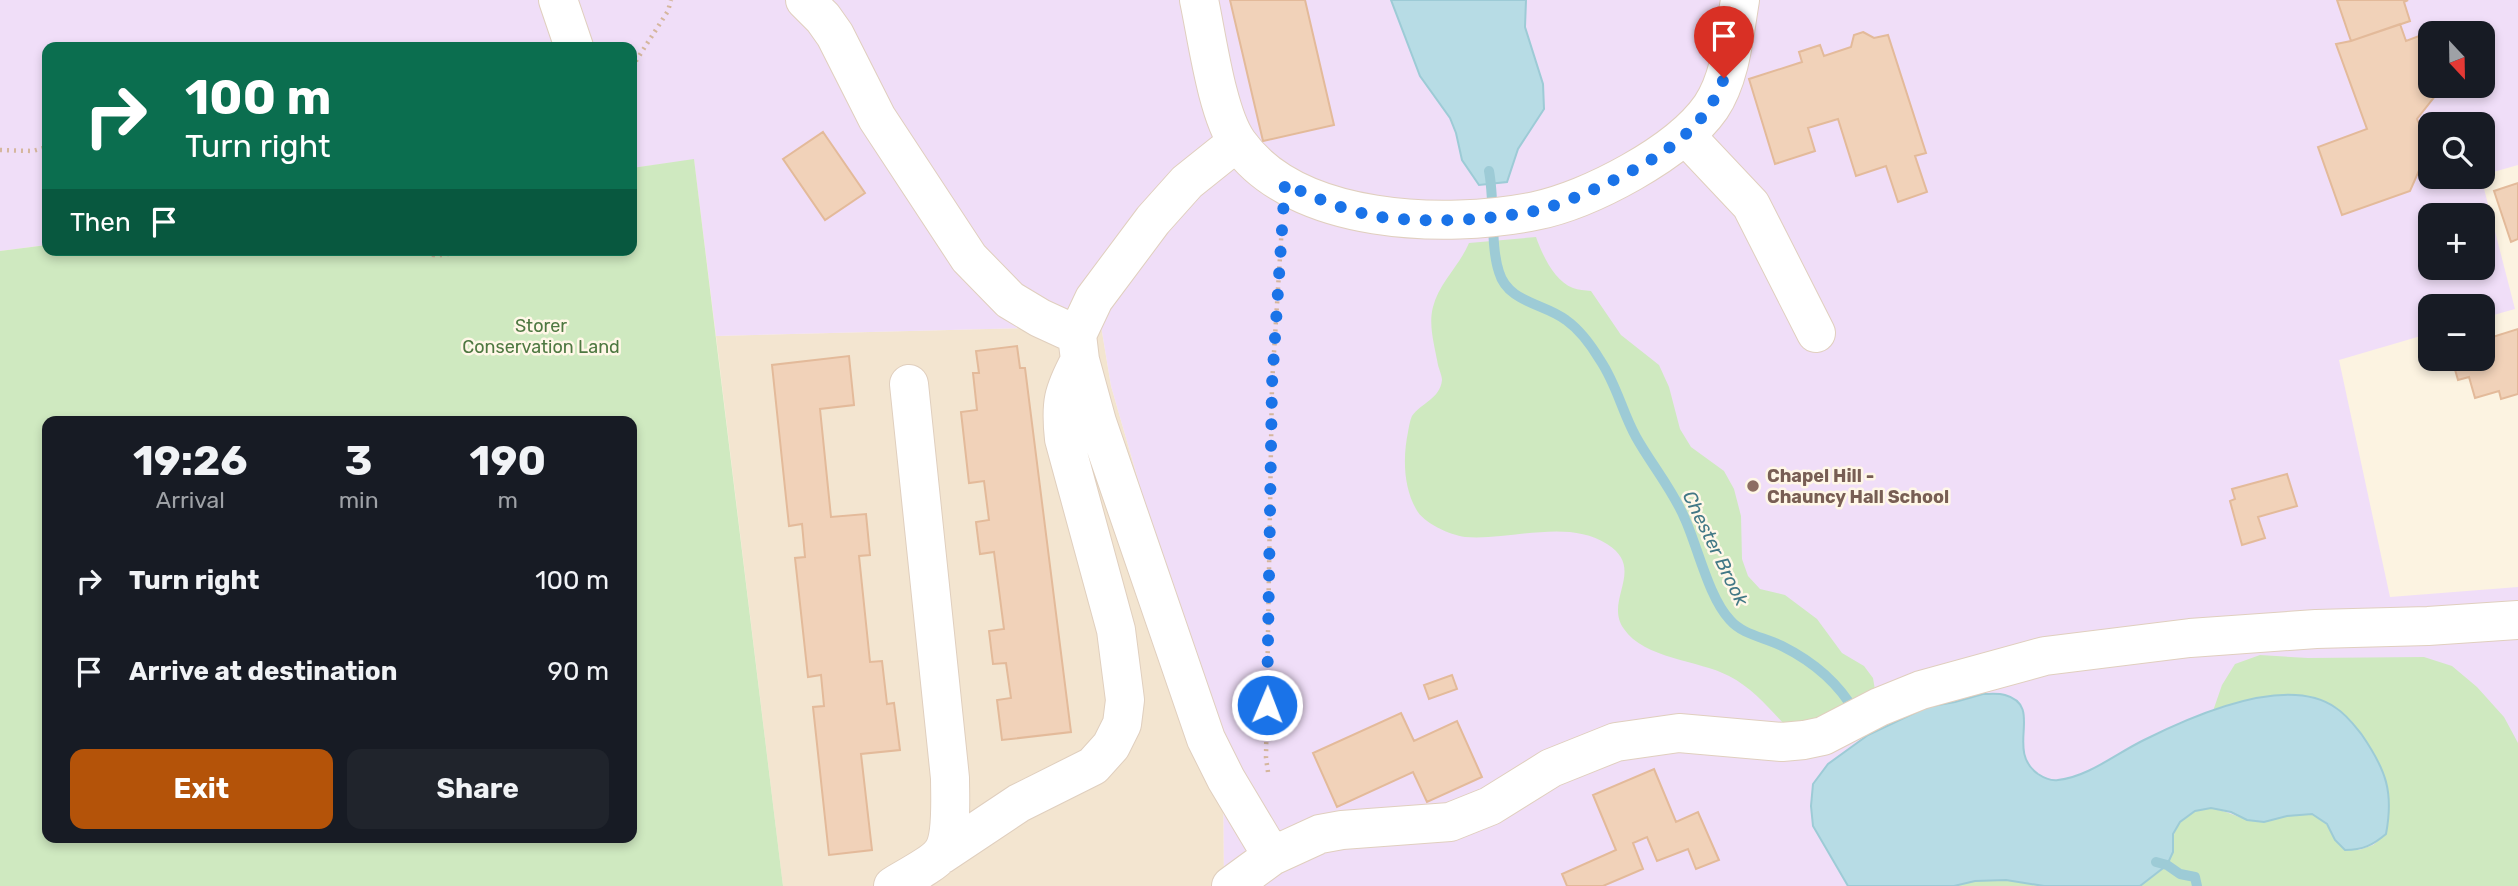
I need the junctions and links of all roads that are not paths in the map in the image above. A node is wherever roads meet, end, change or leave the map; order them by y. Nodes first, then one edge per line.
1 (558, 0) edge
2 (805, 0) edge
3 (1199, 0) edge
4 (1740, 0) edge
5 (572, 42) edge
6 (1685, 135) junction
7 (1237, 142) junction
8 (1816, 333) dead end
9 (1078, 348) junction
10 (909, 384) dead end
11 (2518, 620) edge
12 (941, 855) junction
13 (1272, 856) junction
14 (893, 886) edge
15 (1231, 886) edge

1 - 5 lane
2 - 9 lane
3 - 7 lane
4 - 6 lane
6 - 7 lane
6 - 8 lane
7 - 9 lane
9 - 12 lane
9 - 13 lane
10 - 12 lane
11 - 13 lane
12 - 14 lane
13 - 15 lane

